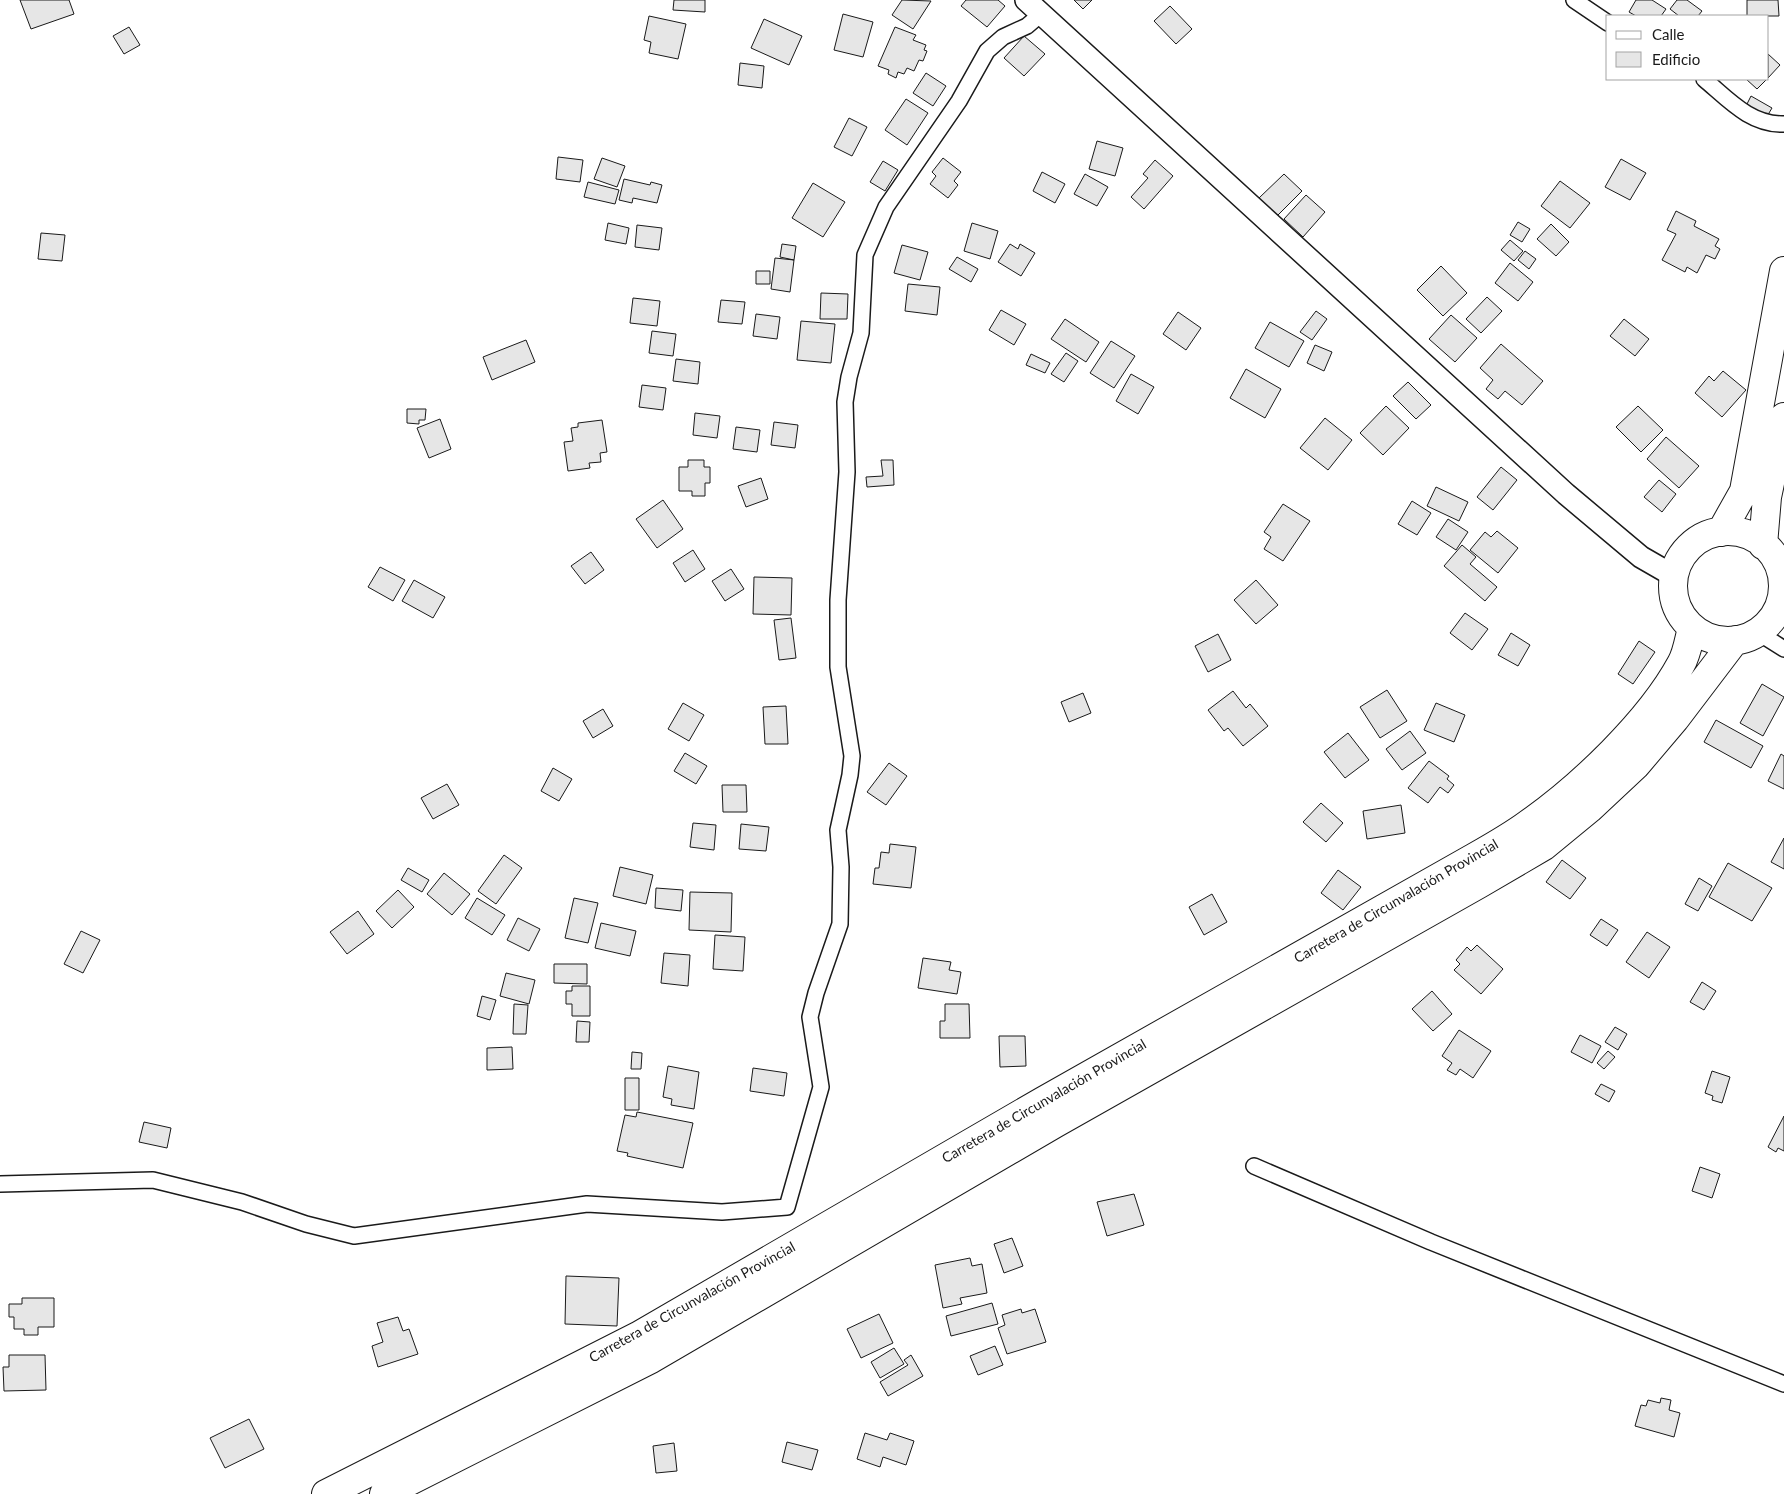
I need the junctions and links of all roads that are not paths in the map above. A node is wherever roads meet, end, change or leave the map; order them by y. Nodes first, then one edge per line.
1 (1574, 0) edge
2 (1034, 7) edge
3 (1606, 22) edge
4 (1705, 80) edge
5 (1784, 124) edge
6 (1784, 271) edge
7 (1784, 417) edge
8 (1721, 532) junction
9 (1763, 544) junction
10 (1674, 576) junction
11 (1692, 628) junction
12 (1746, 636) junction
13 (1784, 649) edge
14 (1254, 1166) dead end
15 (0, 1184) edge
16 (1784, 1384) edge
17 (326, 1494) edge
18 (384, 1494) edge

1 - 3 street
2 - 10 street
2 - 15 street
4 - 5 street
6 - 8 highway
7 - 9 highway
8 - 9 highway
8 - 10 highway
9 - 12 highway
10 - 11 highway
11 - 12 highway
11 - 17 highway, Carretera de Circunvalación Provincial
12 - 13 street
12 - 18 highway, Carretera de Circunvalación Provincial
14 - 16 street

